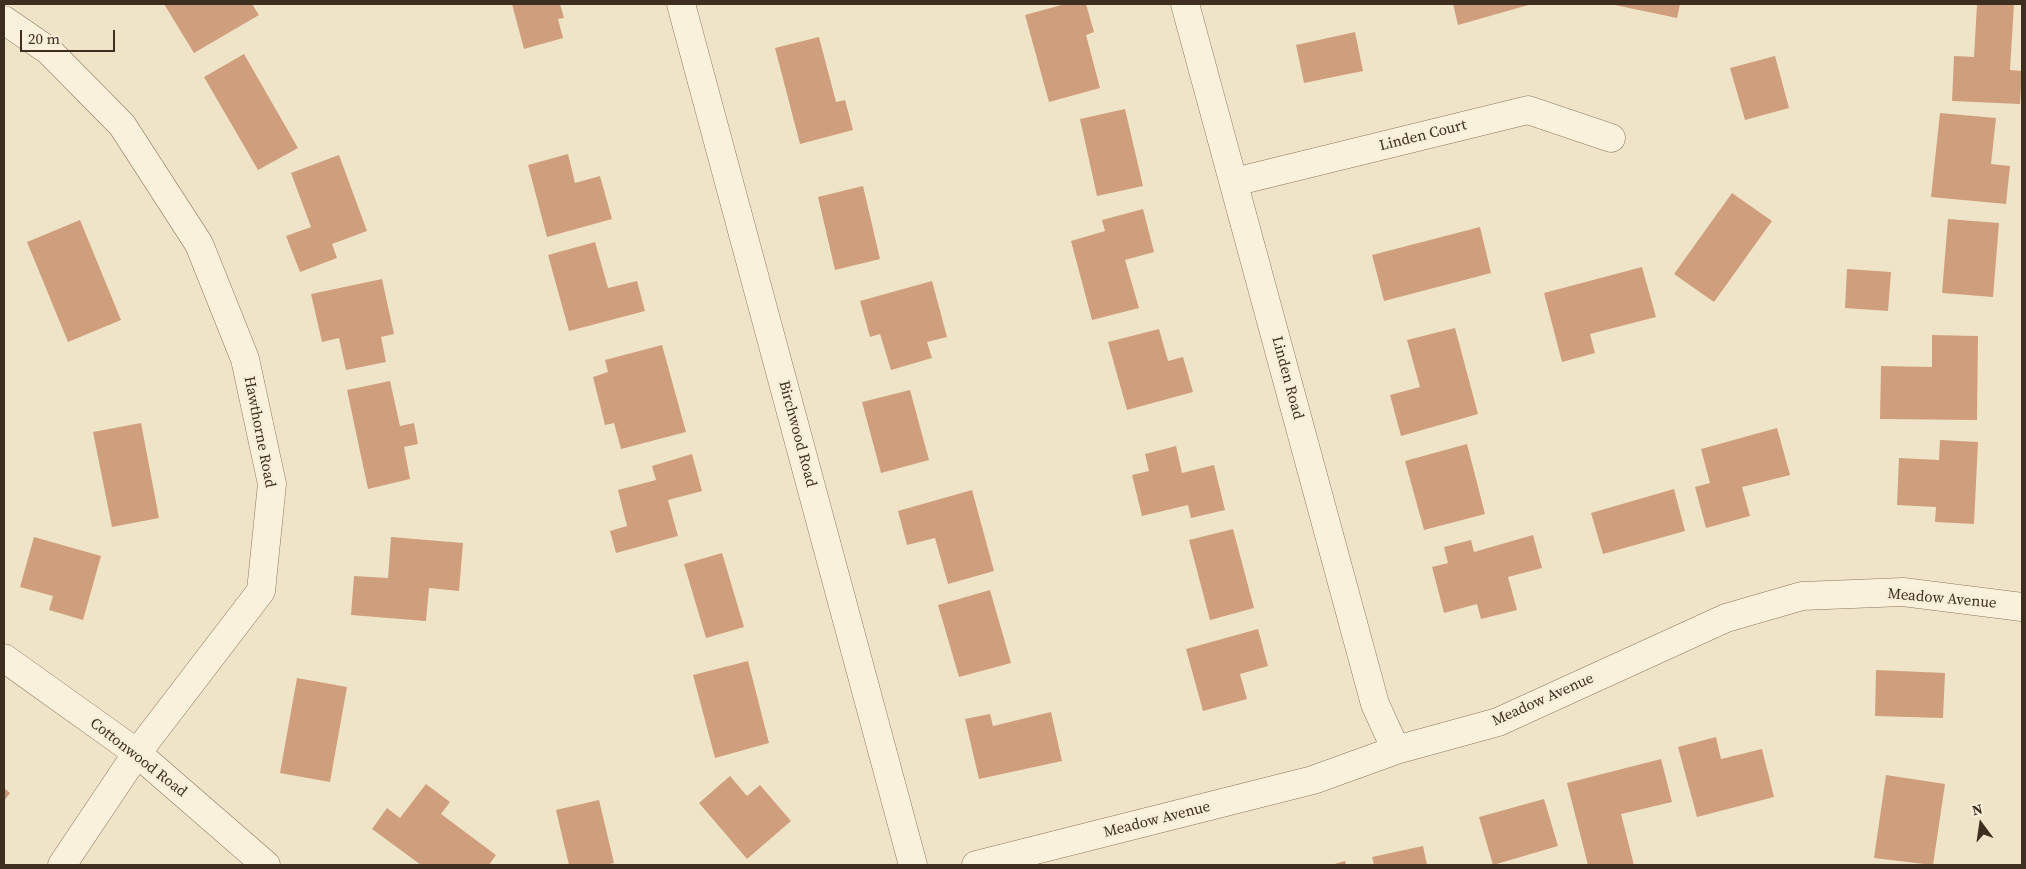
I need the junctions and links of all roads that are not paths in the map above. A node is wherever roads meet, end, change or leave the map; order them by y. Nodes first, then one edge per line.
1 (681, 4) edge
2 (1185, 4) edge
3 (4, 20) edge
4 (1611, 138) dead end
5 (1234, 182) junction
6 (2022, 607) edge
7 (4, 658) edge
8 (1396, 750) junction
9 (137, 753) junction
10 (62, 865) edge
11 (266, 865) edge
12 (913, 865) edge
13 (976, 865) edge

1 - 12 street, Birchwood Road
2 - 5 street, Linden Road
3 - 9 street, Hawthorne Road
4 - 5 street, Linden Court
5 - 8 street, Linden Road
6 - 8 street, Meadow Avenue
7 - 9 street, Cottonwood Road
8 - 13 street, Meadow Avenue
9 - 10 street, Hawthorne Road
9 - 11 street, Cottonwood Road

